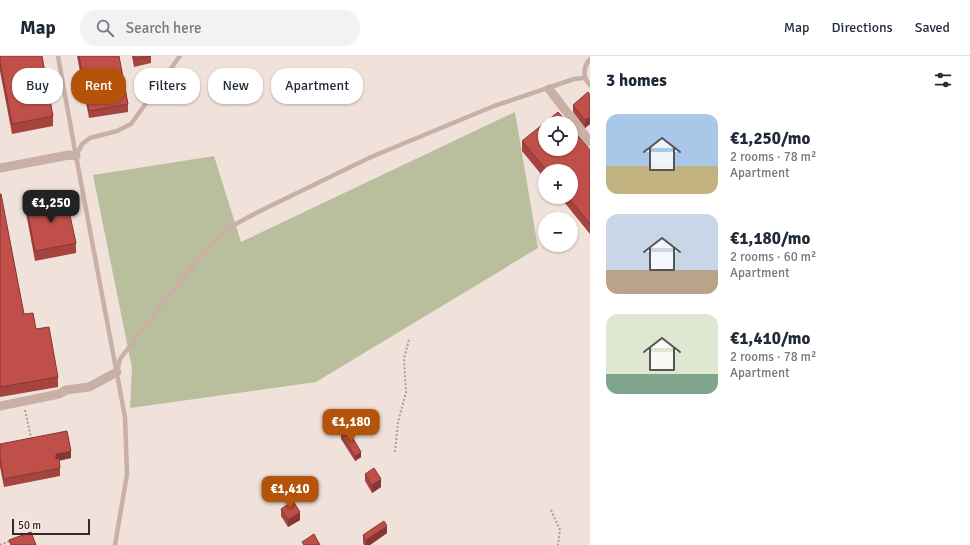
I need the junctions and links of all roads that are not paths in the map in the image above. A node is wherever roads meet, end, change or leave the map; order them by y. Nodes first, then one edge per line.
1 (58, 56) edge
2 (180, 56) edge
3 (586, 56) edge
4 (590, 59) edge
5 (585, 78) junction
6 (590, 85) edge
7 (549, 89) junction
8 (590, 142) edge
9 (76, 156) junction
10 (0, 168) edge
11 (117, 372) junction
12 (0, 406) edge
13 (115, 545) edge

1 - 9 lane
2 - 9 lane
3 - 4 lane
4 - 5 lane
5 - 6 lane
5 - 7 lane
7 - 8 street
7 - 11 lane
9 - 10 street
9 - 11 lane
11 - 12 street
11 - 13 lane

